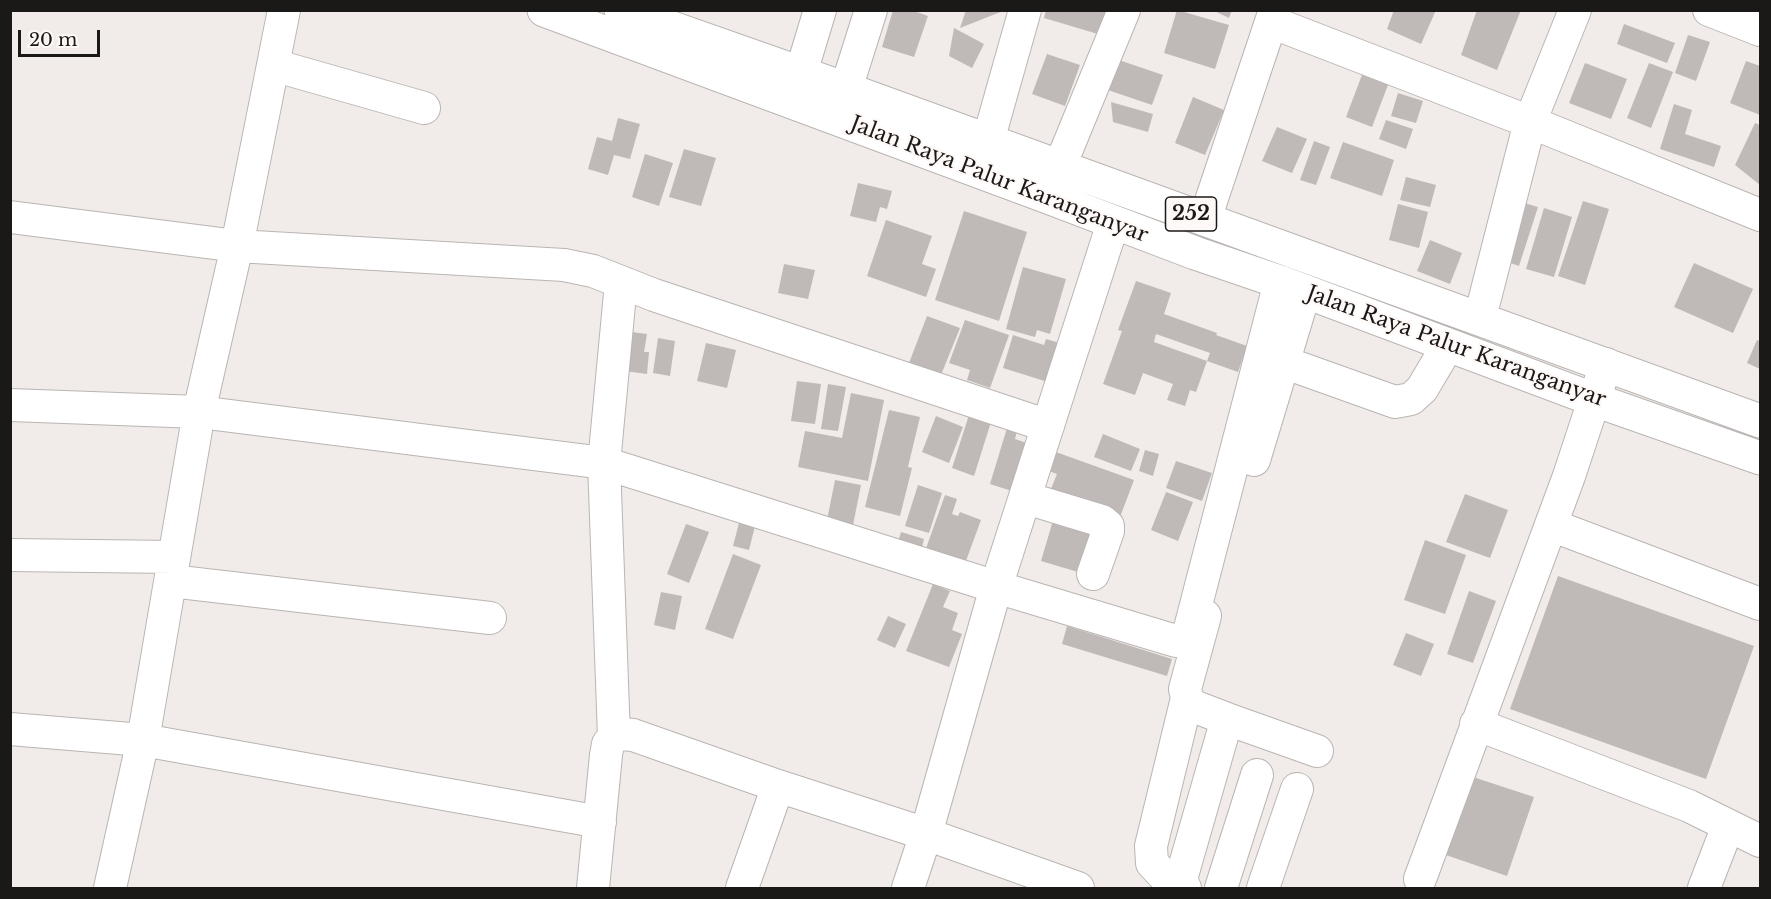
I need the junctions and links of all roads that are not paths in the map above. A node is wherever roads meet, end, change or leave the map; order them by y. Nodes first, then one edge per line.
1 (284, 10) edge
2 (543, 10) edge
3 (621, 10) edge
4 (820, 10) edge
5 (871, 10) edge
6 (1025, 10) edge
7 (1124, 10) edge
8 (1575, 10) edge
9 (1709, 10) edge
10 (1273, 16) edge
11 (662, 28) edge
12 (1761, 30) edge
13 (273, 64) junction
14 (801, 73) junction
15 (846, 89) junction
16 (424, 108) dead end
17 (1530, 122) junction
18 (983, 156) junction
19 (1060, 166) junction
20 (1123, 190) junction
21 (1048, 197) junction
22 (1761, 215) edge
23 (10, 217) edge
24 (1204, 219) junction
25 (1109, 238) junction
26 (237, 246) junction
27 (1195, 254) junction
28 (621, 283) junction
29 (1292, 287) junction
30 (1478, 318) junction
31 (1448, 345) junction
32 (1283, 362) junction
33 (1606, 364) junction
34 (10, 405) edge
35 (200, 412) junction
36 (1590, 413) junction
37 (1761, 422) edge
38 (1048, 426) junction
39 (1761, 458) edge
40 (604, 463) junction
41 (1026, 498) junction
42 (1551, 525) junction
43 (10, 555) edge
44 (173, 569) junction
45 (1093, 574) dead end
46 (996, 587) junction
47 (1761, 604) edge
48 (490, 618) dead end
49 (1187, 698) junction
50 (1227, 720) junction
51 (1476, 724) junction
52 (10, 729) edge
53 (614, 737) junction
54 (143, 741) junction
55 (1317, 750) dead end
56 (1257, 775) dead end
57 (778, 786) junction
58 (1297, 789) dead end
59 (600, 822) junction
60 (1728, 826) junction
61 (926, 834) junction
62 (1761, 841) edge
63 (1420, 879) dead end
64 (1182, 887) edge
65 (110, 888) edge
66 (593, 888) edge
67 (742, 888) edge
68 (908, 888) edge
69 (1072, 888) edge
70 (1221, 888) edge
71 (1263, 888) edge
72 (1704, 888) edge

1 - 13 street
2 - 11 main road, Jalan Raya Palur Karanganyar / 252
3 - 11 main road, Jalan Raya Palur Karanganyar / 252
4 - 14 street
5 - 15 street
6 - 18 street
7 - 19 street
8 - 17 street
9 - 12 street
10 - 17 street
10 - 24 street
11 - 14 main road, Jalan Raya Palur Karanganyar / 252
11 - 18 main road, Jalan Raya Palur Karanganyar / 252
13 - 16 street
13 - 26 street
14 - 15 main road, Jalan Raya Palur Karanganyar / 252
15 - 18 main road, Jalan Raya Palur Karanganyar / 252
17 - 22 street
17 - 30 street
18 - 19 main road, Jalan Raya Palur Karanganyar / 252
18 - 21 main road, Jalan Raya Palur Karanganyar / 252
19 - 20 main road, Jalan Raya Palur Karanganyar / 252
19 - 21 main road
20 - 24 main road, Jalan Raya Palur Karanganyar / 252
20 - 25 main road
21 - 25 main road, Jalan Raya Palur Karanganyar / 252
23 - 26 street
24 - 27 main road
24 - 30 main road, Jalan Raya Palur Karanganyar / 252
25 - 27 main road, Jalan Raya Palur Karanganyar / 252
25 - 38 street
26 - 28 street
26 - 35 street
27 - 29 main road, Jalan Raya Palur Karanganyar / 252
28 - 38 street
28 - 40 street
29 - 31 main road, Jalan Raya Palur Karanganyar / 252
29 - 32 street
29 - 46 street
30 - 33 main road, Jalan Raya Palur Karanganyar / 252
31 - 32 street
31 - 36 main road, Jalan Raya Palur Karanganyar / 252
32 - 49 street
33 - 36 street
33 - 37 main road, Jalan Raya Palur Karanganyar / 252
34 - 35 street
35 - 40 street
35 - 44 street
36 - 39 main road, Jalan Raya Palur Karanganyar / 252
36 - 42 street
38 - 41 street
40 - 46 street
40 - 53 street
41 - 45 street
41 - 46 street
42 - 47 street
42 - 51 street
43 - 44 street
44 - 48 street
44 - 54 street
46 - 61 street
49 - 50 street
49 - 64 street
50 - 55 street
50 - 64 street
51 - 60 street
51 - 63 street
52 - 54 street
53 - 57 street
53 - 59 street
54 - 59 street
54 - 65 street
56 - 70 street
57 - 61 street
57 - 67 street
58 - 71 street
59 - 66 street
60 - 62 street
60 - 72 street
61 - 68 street
61 - 69 street

